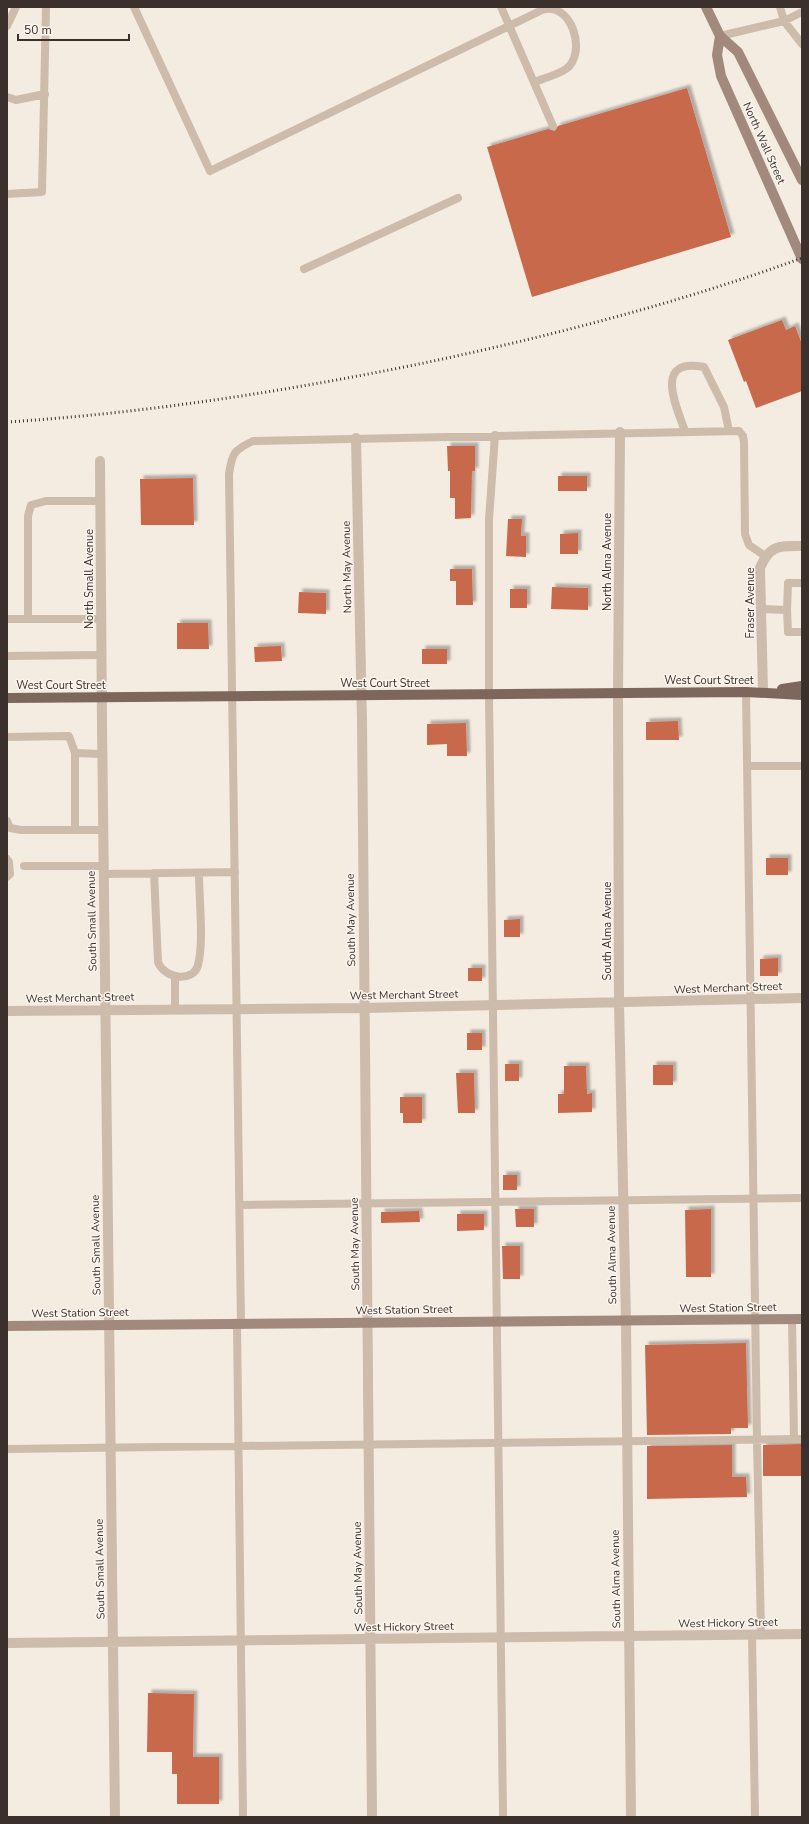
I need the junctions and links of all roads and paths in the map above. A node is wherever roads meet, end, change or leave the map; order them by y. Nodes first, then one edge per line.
1 (16, 7) edge
2 (46, 7) edge
3 (134, 7) edge
4 (501, 7) edge
5 (706, 7) edge
6 (780, 7) edge
7 (802, 12) edge
8 (784, 21) junction
9 (7, 26) edge
10 (510, 27) junction
11 (720, 36) junction
12 (802, 44) edge
13 (534, 82) junction
14 (45, 94) junction
15 (7, 97) edge
16 (553, 126) dead end
17 (802, 180) edge
18 (7, 194) edge
19 (458, 198) dead end
20 (802, 258) edge
21 (304, 269) dead end
22 (686, 431) junction
23 (729, 431) junction
24 (620, 432) junction
25 (494, 435) junction
26 (356, 438) junction
27 (100, 461) dead end
28 (100, 501) junction
29 (802, 546) edge
30 (765, 556) junction
31 (802, 583) edge
32 (761, 609) junction
33 (787, 610) junction
34 (7, 619) edge
35 (28, 619) junction
36 (101, 619) junction
37 (802, 632) edge
38 (101, 655) junction
39 (7, 656) edge
40 (802, 686) edge
41 (746, 692) junction
42 (763, 692) junction
43 (618, 693) junction
44 (488, 694) junction
45 (361, 695) junction
46 (802, 695) edge
47 (232, 696) junction
48 (102, 697) junction
49 (7, 698) edge
50 (7, 737) edge
51 (75, 753) junction
52 (102, 754) junction
53 (747, 766) junction
54 (802, 766) edge
55 (7, 821) edge
56 (75, 830) junction
57 (103, 830) junction
58 (7, 859) edge
59 (24, 866) dead end
60 (104, 870) junction
61 (199, 872) junction
62 (235, 872) junction
63 (154, 873) junction
64 (7, 877) edge
65 (175, 977) junction
66 (802, 998) edge
67 (750, 999) junction
68 (619, 1003) junction
69 (493, 1005) junction
70 (364, 1008) junction
71 (105, 1009) junction
72 (175, 1009) junction
73 (237, 1009) junction
74 (7, 1011) edge
75 (802, 1198) edge
76 (754, 1199) junction
77 (623, 1200) junction
78 (495, 1202) junction
79 (366, 1203) junction
80 (240, 1205) junction
81 (756, 1319) junction
82 (797, 1319) edge
83 (626, 1320) junction
84 (497, 1322) junction
85 (367, 1323) junction
86 (239, 1324) junction
87 (109, 1325) junction
88 (7, 1326) edge
89 (798, 1439) edge
90 (757, 1440) junction
91 (627, 1441) junction
92 (498, 1443) junction
93 (369, 1445) junction
94 (238, 1446) junction
95 (111, 1448) junction
96 (7, 1449) edge
97 (757, 1634) junction
98 (802, 1634) edge
99 (629, 1636) junction
100 (500, 1637) junction
101 (370, 1639) junction
102 (241, 1641) junction
103 (113, 1642) junction
104 (7, 1643) edge
105 (115, 1817) edge
106 (243, 1817) edge
107 (372, 1817) edge
108 (502, 1817) edge
109 (631, 1817) edge
110 (755, 1817) edge

1 - 9 lane
2 - 14 lane
3 - 10 lane
4 - 10 lane
5 - 11 main road, North Wall Street
6 - 8 lane
7 - 8 lane
8 - 11 lane
8 - 12 lane
10 - 13 lane
10 - 13 lane
11 - 17 main road, North Wall Street
11 - 20 main road, North Wall Street
13 - 16 lane
14 - 15 lane
14 - 18 lane
19 - 21 lane
22 - 23 lane
22 - 23 lane
22 - 24 lane
23 - 30 lane
24 - 25 lane
24 - 43 street, North Alma Avenue
25 - 26 lane
25 - 44 lane
26 - 45 street, North May Avenue
26 - 47 lane
27 - 28 street, North Small Avenue
28 - 35 lane
28 - 36 street, North Small Avenue
29 - 30 street, Fraser Avenue
30 - 32 street, Fraser Avenue
31 - 33 lane
32 - 33 lane
32 - 42 street, Fraser Avenue
33 - 37 lane
34 - 35 lane
35 - 36 lane
36 - 38 street, North Small Avenue
38 - 39 lane
38 - 48 street, North Small Avenue
40 - 42 main road, West Court Street
41 - 42 main road, West Court Street
41 - 43 main road, West Court Street
41 - 53 lane
42 - 46 main road, West Court Street
43 - 44 main road, West Court Street
43 - 68 street, South Alma Avenue
44 - 45 main road, West Court Street
44 - 69 lane
45 - 47 main road, West Court Street
45 - 70 street, South May Avenue
47 - 48 main road, West Court Street
47 - 62 lane
48 - 49 main road, West Court Street
48 - 52 street, South Small Avenue
50 - 51 lane
51 - 52 lane
51 - 56 lane
52 - 57 street, South Small Avenue
53 - 54 lane
53 - 67 lane
55 - 56 lane
56 - 57 lane
57 - 60 street, South Small Avenue
58 - 64 lane
59 - 60 lane
60 - 63 lane
60 - 71 street, South Small Avenue
61 - 62 lane
61 - 63 lane
61 - 65 lane
62 - 73 lane
63 - 65 lane
65 - 72 lane
66 - 67 street, West Merchant Street
67 - 68 street, West Merchant Street
67 - 76 lane
68 - 69 street, West Merchant Street
68 - 77 street, South Alma Avenue
69 - 70 street, West Merchant Street
69 - 78 lane
70 - 73 street, West Merchant Street
70 - 79 street, South May Avenue
71 - 72 street, West Merchant Street
71 - 74 street, West Merchant Street
71 - 87 street, South Small Avenue
72 - 73 street, West Merchant Street
73 - 80 lane
75 - 76 lane
76 - 77 lane
76 - 81 lane
77 - 78 lane
77 - 83 street, South Alma Avenue
78 - 79 lane
78 - 84 lane
79 - 80 lane
79 - 85 street, South May Avenue
80 - 86 lane
81 - 82 main road, West Station Street
81 - 83 main road, West Station Street
81 - 90 lane
82 - 89 lane
83 - 84 main road, West Station Street
83 - 91 street, South Alma Avenue
84 - 85 main road, West Station Street
84 - 92 lane
85 - 86 main road, West Station Street
85 - 93 street, South May Avenue
86 - 87 main road, West Station Street
86 - 94 lane
87 - 88 main road, West Station Street
87 - 95 street, South Small Avenue
89 - 90 lane
90 - 91 lane
90 - 97 lane
91 - 92 lane
91 - 99 street, South Alma Avenue
92 - 93 lane
92 - 100 lane
93 - 94 lane
93 - 101 street, South May Avenue
94 - 95 lane
94 - 102 lane
95 - 96 lane
95 - 103 street, South Small Avenue
97 - 98 street, West Hickory Street
97 - 99 street, West Hickory Street
97 - 110 lane
99 - 100 street, West Hickory Street
99 - 109 street, South Alma Avenue
100 - 101 street, West Hickory Street
100 - 108 lane
101 - 102 street, West Hickory Street
101 - 107 street, South May Avenue
102 - 103 street, West Hickory Street
102 - 106 lane
103 - 104 street, West Hickory Street
103 - 105 street, South Small Avenue

